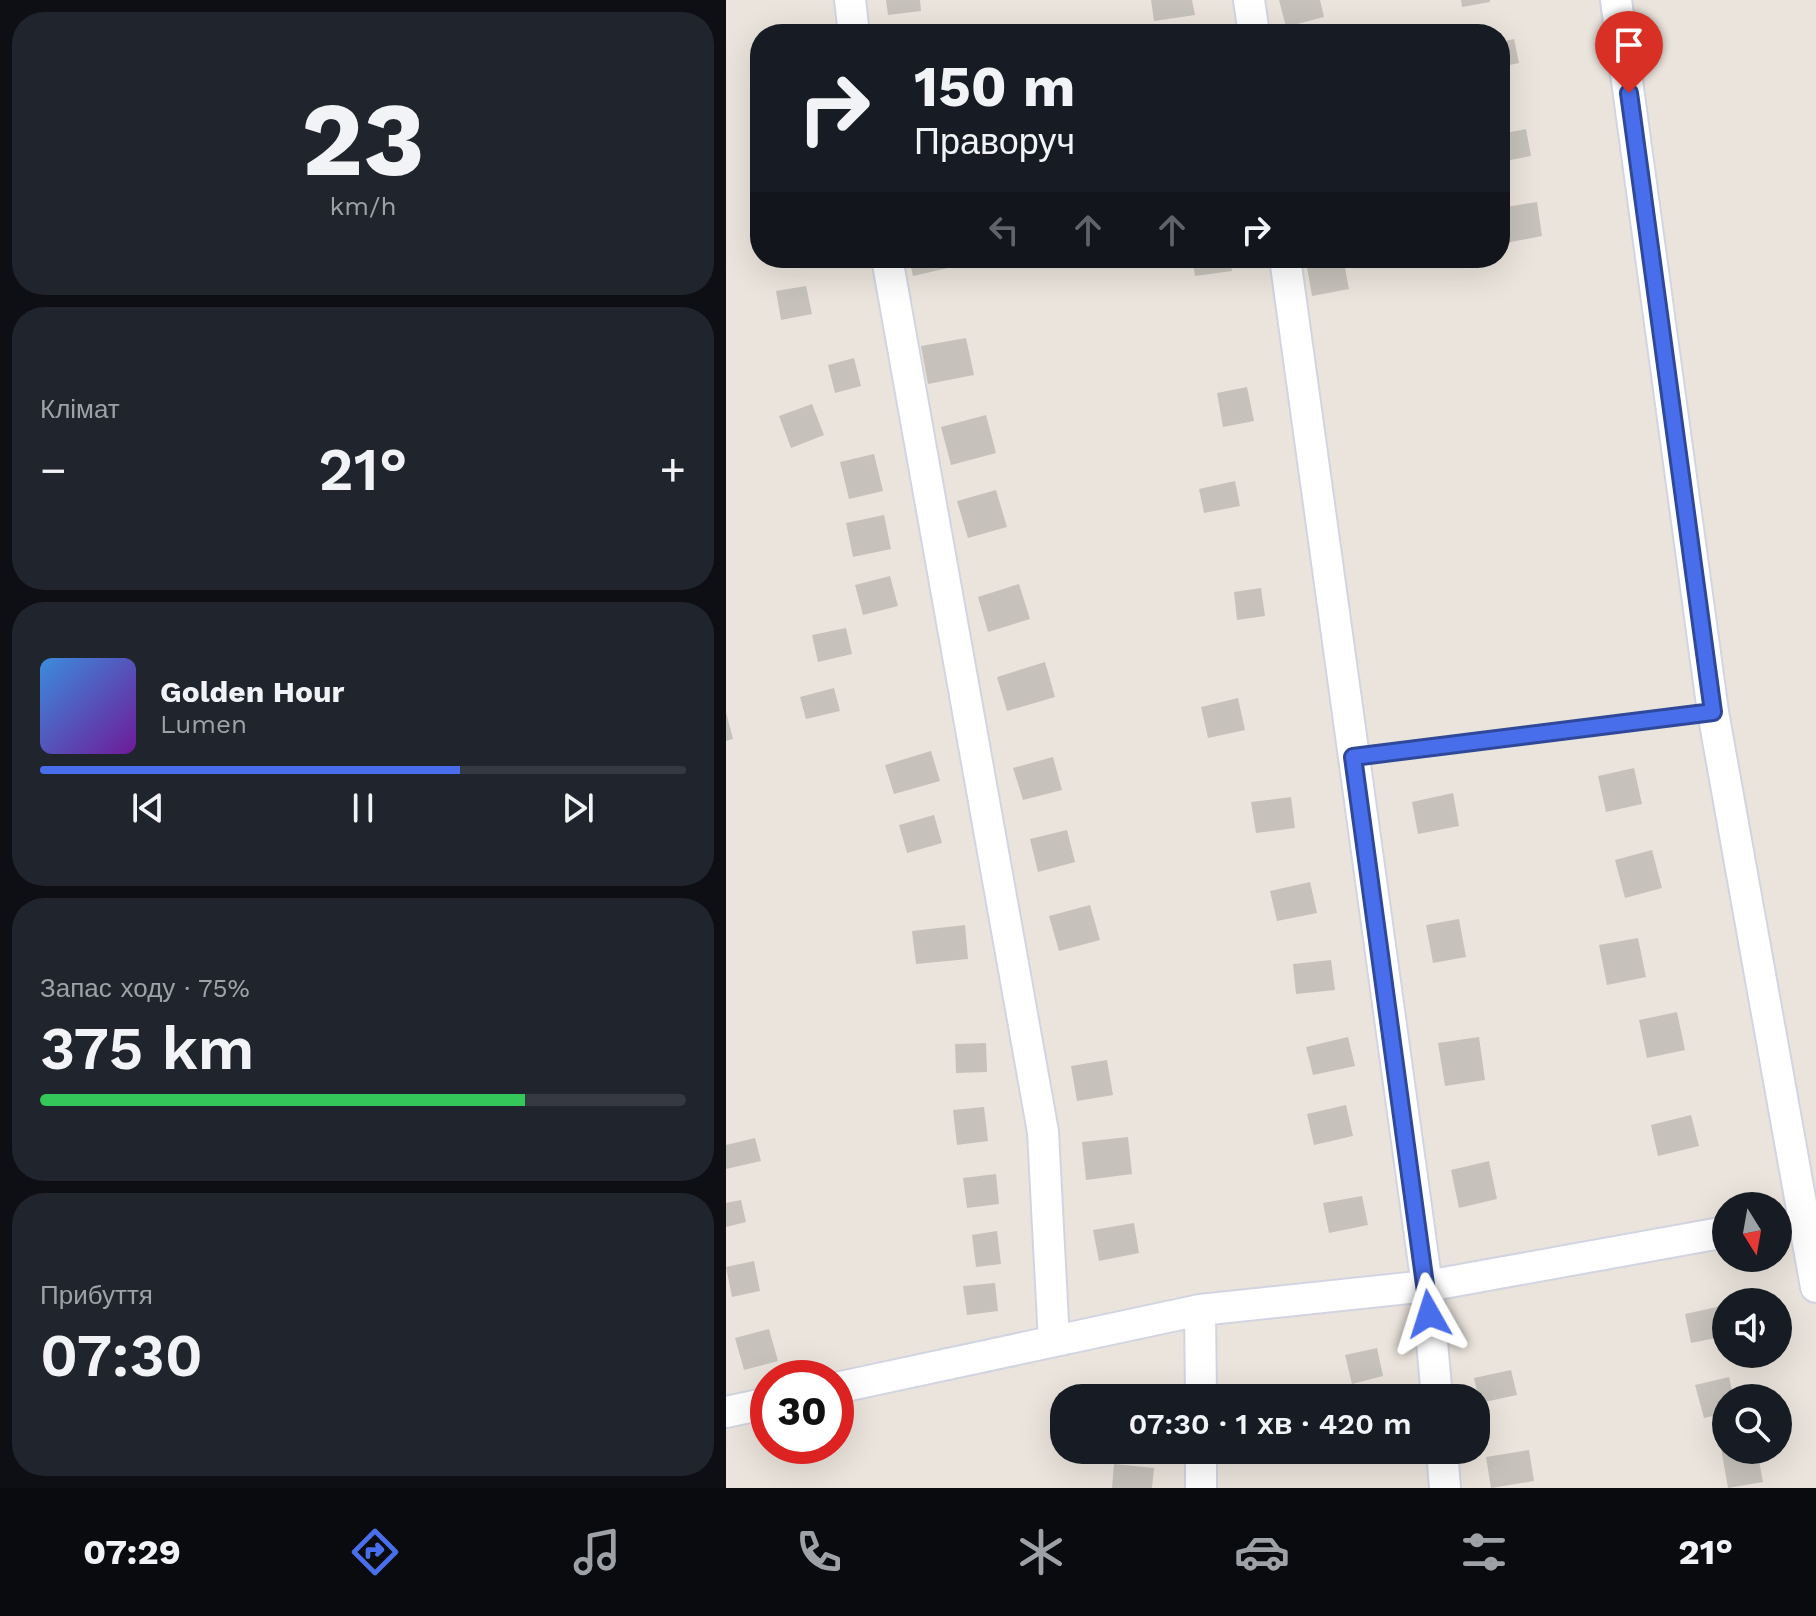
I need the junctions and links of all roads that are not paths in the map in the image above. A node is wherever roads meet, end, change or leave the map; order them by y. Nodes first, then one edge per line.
1 (850, 0) edge
2 (1249, 0) edge
3 (1616, 0) edge
4 (853, 24) edge
5 (1253, 24) edge
6 (889, 268) edge
7 (1286, 268) edge
8 (1713, 712) junction
9 (1353, 757) junction
10 (1786, 1192) edge
11 (1792, 1226) edge
12 (1712, 1235) edge
13 (1427, 1286) junction
14 (1816, 1287) edge
15 (1200, 1310) junction
16 (1054, 1341) junction
17 (854, 1384) edge
18 (1201, 1384) edge
19 (1436, 1384) edge
20 (750, 1407) edge
21 (726, 1412) edge
22 (1201, 1464) edge
23 (1443, 1464) edge
24 (1201, 1488) edge
25 (1445, 1488) edge

1 - 4 street
2 - 5 street
3 - 8 street
6 - 16 street
7 - 9 street
8 - 9 lane
8 - 10 street
9 - 13 street
11 - 14 street
12 - 13 street
13 - 15 street
13 - 19 street
15 - 16 street
15 - 18 street
16 - 17 street
20 - 21 street
22 - 24 street
23 - 25 street

